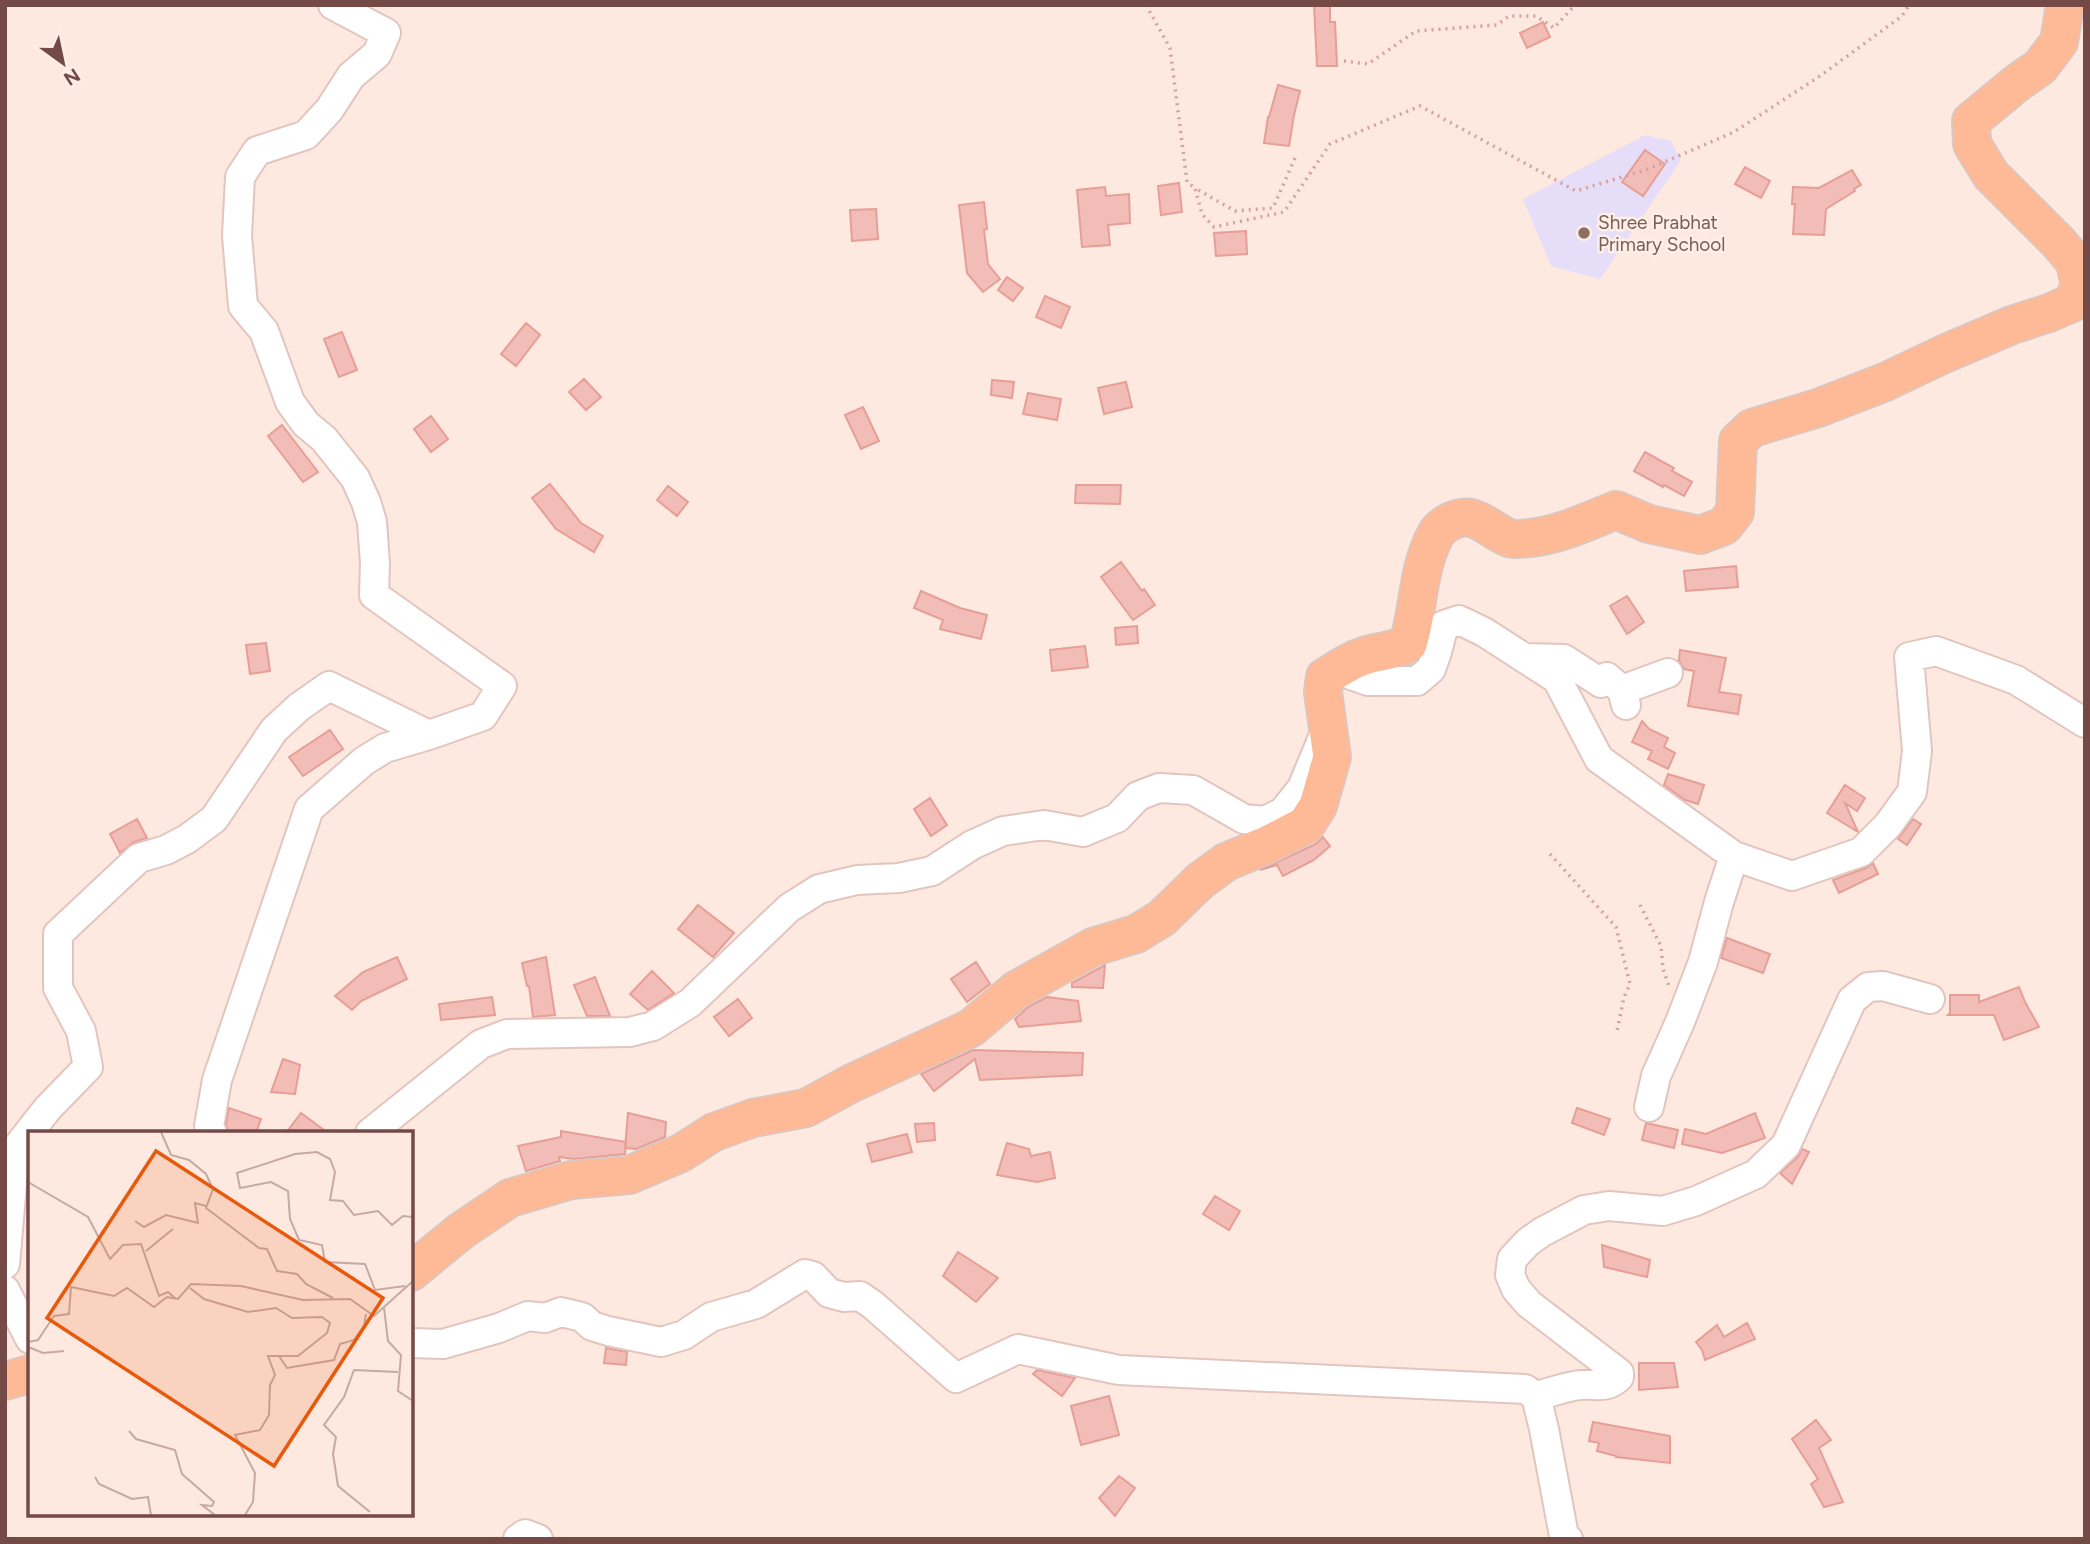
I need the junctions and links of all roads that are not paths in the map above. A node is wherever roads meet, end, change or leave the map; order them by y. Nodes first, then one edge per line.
1 (333, 5) edge
2 (2065, 5) edge
3 (1525, 658) junction
4 (1337, 670) junction
5 (1668, 673) dead end
6 (2085, 723) edge
7 (1328, 726) junction
8 (429, 734) junction
9 (1734, 856) junction
10 (1930, 999) dead end
11 (1648, 1107) dead end
12 (30, 1131) edge
13 (211, 1131) edge
14 (372, 1131) edge
15 (28, 1133) edge
16 (5, 1264) edge
17 (413, 1270) edge
18 (5, 1290) edge
19 (28, 1335) edge
20 (413, 1343) edge
21 (28, 1375) edge
22 (5, 1381) edge
23 (1536, 1396) junction
24 (518, 1539) edge
25 (538, 1539) edge
26 (1568, 1539) edge

1 - 8 street
2 - 4 main road
3 - 4 street
3 - 5 street
3 - 9 street
4 - 7 main road
6 - 9 street
7 - 14 street
7 - 17 main road
8 - 12 street
8 - 13 street
9 - 11 street
10 - 23 street
15 - 16 street
18 - 19 street
20 - 23 street
21 - 22 main road
23 - 26 street
24 - 25 street

